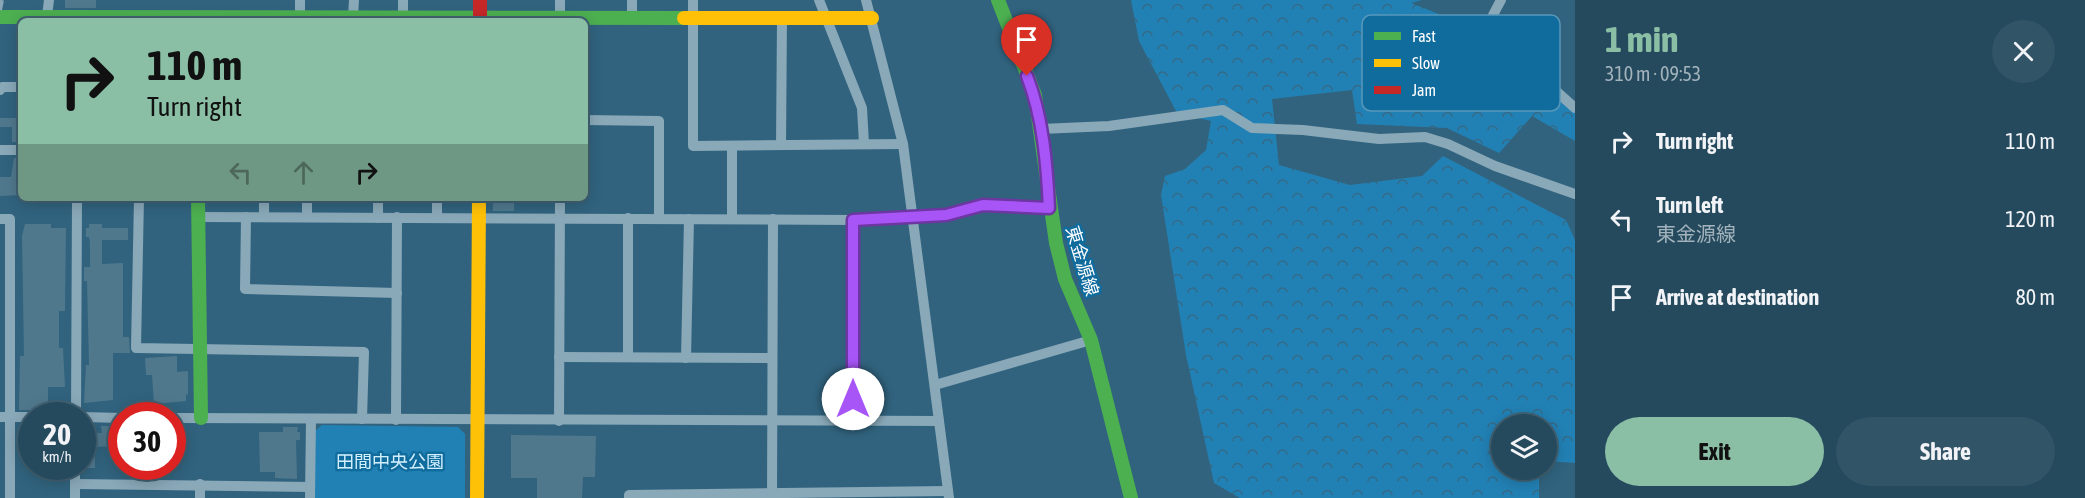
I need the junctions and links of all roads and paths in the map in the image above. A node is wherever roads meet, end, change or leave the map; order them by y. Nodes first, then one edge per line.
1 (49, 0) edge
2 (199, 0) edge
3 (300, 0) edge
4 (354, 0) edge
5 (403, 0) edge
6 (480, 0) edge
7 (560, 0) edge
8 (632, 0) edge
9 (693, 0) edge
10 (819, 0) edge
11 (866, 0) edge
12 (998, 0) edge
13 (1501, 0) edge
14 (1493, 15) edge
15 (0, 16) edge
16 (300, 16) junction
17 (353, 17) junction
18 (31, 18) edge
19 (47, 18) edge
20 (200, 18) edge
21 (281, 18) edge
22 (403, 18) joint
23 (480, 18) edge
24 (560, 18) edge
25 (782, 18) junction
26 (827, 18) junction
27 (872, 18) junction
28 (632, 19) junction
29 (693, 19) junction
30 (588, 20) edge
31 (18, 87) edge
32 (0, 90) edge
33 (1560, 95) edge
34 (1575, 108) edge
35 (588, 120) edge
36 (1041, 129) junction
37 (864, 144) junction
38 (903, 144) junction
39 (781, 145) junction
40 (732, 146) junction
41 (0, 150) edge
42 (18, 150) edge
43 (1575, 194) edge
44 (77, 201) edge
45 (139, 201) edge
46 (198, 201) edge
47 (264, 201) edge
48 (307, 201) edge
49 (378, 201) edge
50 (437, 201) edge
51 (479, 201) edge
52 (560, 201) edge
53 (1049, 208) junction
54 (914, 216) junction
55 (198, 217) junction
56 (246, 217) junction
57 (264, 217) junction
58 (307, 217) junction
59 (397, 217) junction
60 (378, 218) junction
61 (437, 218) junction
62 (479, 218) junction
63 (560, 218) junction
64 (0, 219) edge
65 (628, 219) junction
66 (659, 219) junction
67 (689, 219) junction
68 (732, 219) junction
69 (772, 219) junction
70 (853, 220) junction
71 (396, 292) junction
72 (1091, 340) junction
73 (199, 348) junction
74 (559, 357) junction
75 (628, 357) junction
76 (686, 358) junction
77 (772, 358) junction
78 (935, 385) junction
79 (76, 402) edge
80 (5, 417) edge
81 (186, 418) edge
82 (201, 418) junction
83 (311, 419) junction
84 (362, 419) junction
85 (396, 420) junction
86 (477, 421) junction
87 (559, 421) junction
88 (772, 421) junction
89 (853, 421) junction
90 (939, 421) junction
91 (75, 480) edge
92 (75, 484) junction
93 (200, 484) junction
94 (310, 493) edge
95 (949, 494) edge
96 (694, 496) edge
97 (772, 496) edge
98 (10, 498) edge
99 (75, 498) edge
100 (200, 498) edge
101 (477, 498) edge
102 (629, 498) edge
103 (1131, 498) edge

1 - 19 street
2 - 20 street
3 - 16 street
4 - 17 street
5 - 22 street
6 - 23 street
7 - 24 street
8 - 28 street
9 - 29 street
10 - 26 street
11 - 27 street
12 - 36 street, 東金源線
13 - 14 street
15 - 18 street
16 - 17 street
16 - 21 street
17 - 22 street
25 - 26 street
25 - 29 street
25 - 39 street
26 - 27 street
26 - 37 street
27 - 38 street
28 - 29 street
28 - 30 street
29 - 40 street
31 - 32 street
33 - 34 street
35 - 66 street
36 - 43 street
36 - 53 street, 東金源線
37 - 38 street
37 - 39 street
38 - 54 street
39 - 40 street
40 - 68 street
41 - 42 street
44 - 79 street
45 - 73 street
46 - 55 street
47 - 57 street
48 - 58 street
49 - 60 street
50 - 61 street
51 - 62 street
52 - 63 street
53 - 54 street
53 - 72 street, 東金源線
54 - 70 street
54 - 78 street
55 - 56 street
55 - 73 street
56 - 57 street
56 - 71 street
57 - 58 street
58 - 60 street
59 - 60 street
59 - 61 street
59 - 71 street
61 - 62 street
62 - 63 street
62 - 86 street
63 - 65 street
63 - 74 street
64 - 80 street
65 - 66 street
65 - 75 street
66 - 67 street
67 - 68 street
67 - 76 street
68 - 69 street
69 - 70 street
69 - 77 street
70 - 89 street
71 - 85 street
72 - 78 street
72 - 103 street, 東金源線
73 - 82 street
73 - 84 street
74 - 75 street
74 - 87 street
75 - 76 street
76 - 77 street
77 - 88 street
78 - 90 street
80 - 98 street
81 - 82 street
82 - 83 street
83 - 84 street
83 - 94 street
84 - 85 street
85 - 86 street
86 - 87 street
86 - 101 street
87 - 88 street
88 - 89 street
88 - 97 street
89 - 90 street
90 - 95 street
91 - 92 street
92 - 93 street
92 - 99 street
93 - 94 street
93 - 100 street
95 - 97 street
96 - 97 street
96 - 102 street

